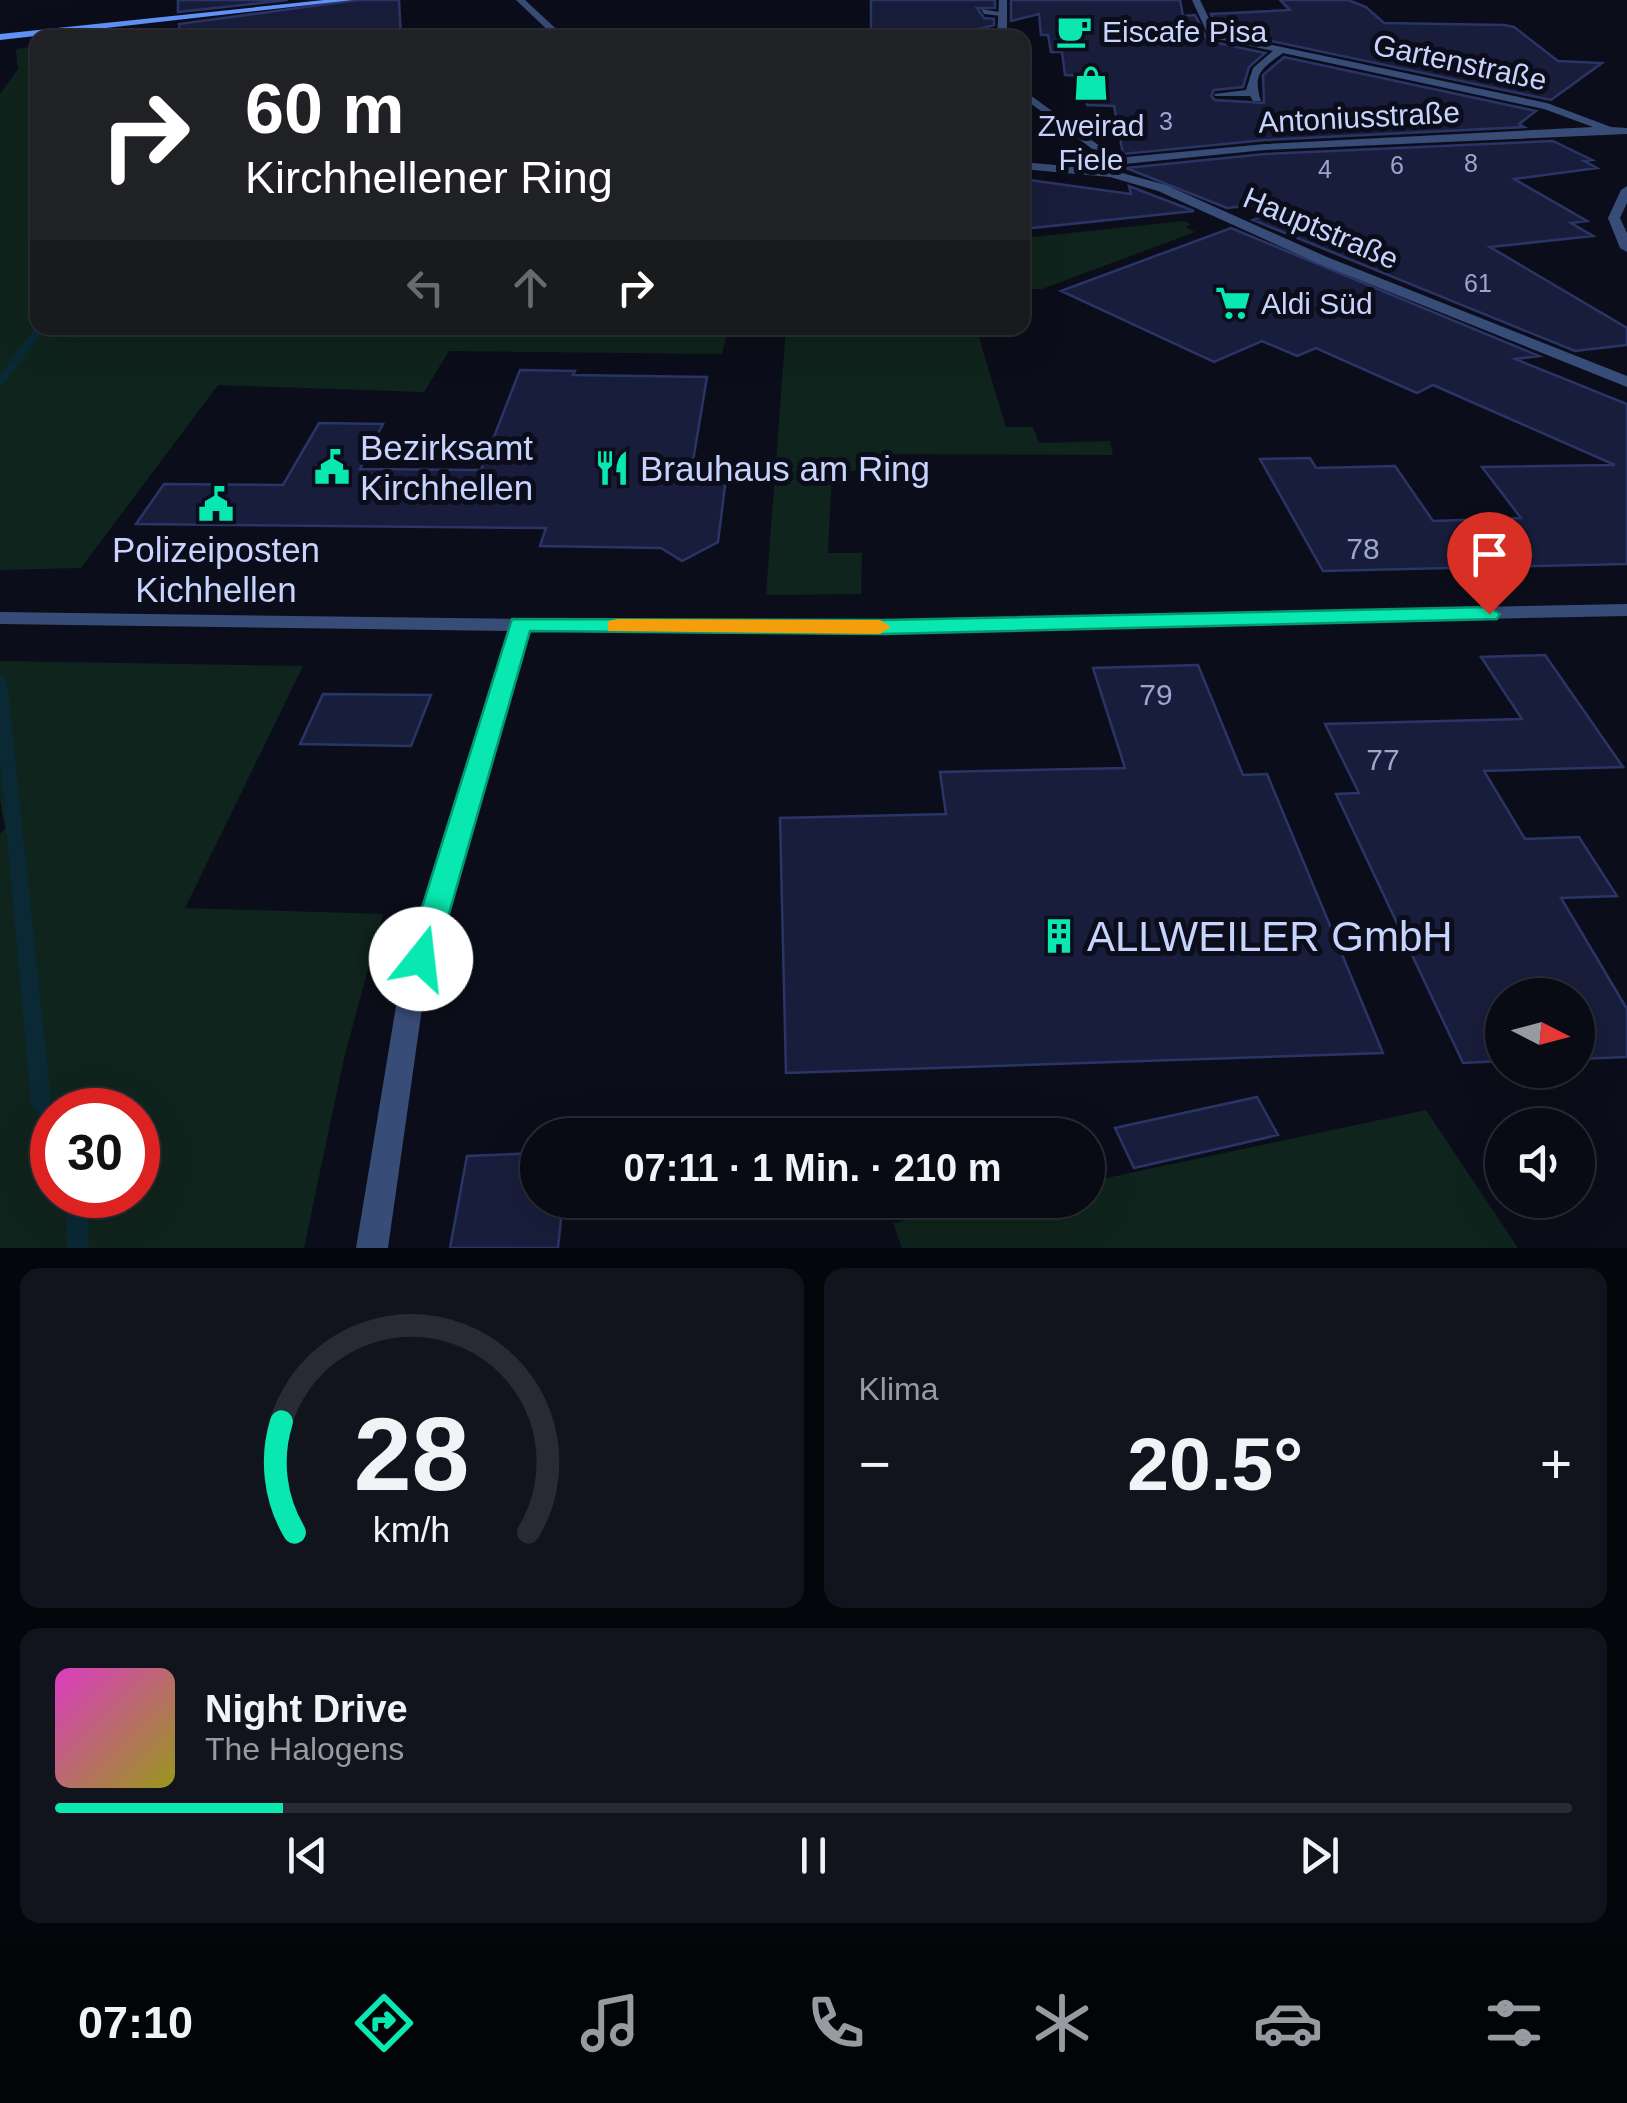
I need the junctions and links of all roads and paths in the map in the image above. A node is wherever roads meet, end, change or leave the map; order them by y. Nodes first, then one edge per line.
1 (349, 0) edge
2 (520, 0) edge
3 (1003, 0) edge
4 (1196, 0) edge
5 (984, 11) dead end
6 (1001, 13) junction
7 (58, 30) edge
8 (553, 30) edge
9 (1002, 30) edge
10 (30, 33) edge
11 (0, 36) edge
12 (1280, 50) junction
13 (1218, 94) dead end
14 (1030, 99) edge
15 (1609, 130) junction
16 (1627, 131) edge
17 (1627, 145) edge
18 (1030, 165) edge
19 (1112, 168) junction
20 (1627, 190) edge
21 (1627, 248) edge
22 (1627, 382) edge
23 (1627, 610) edge
24 (0, 618) edge
25 (520, 624) junction
26 (372, 1248) edge

1 - 7 main road
2 - 8 street
3 - 6 street
4 - 12 street, Gartenstraße
5 - 6 street
6 - 9 street
10 - 11 main road
12 - 13 street
12 - 15 street, Gartenstraße
14 - 19 street, Hauptstraße
15 - 16 street, Gartenstraße
15 - 17 street
15 - 19 street, Antoniusstraße
18 - 19 street
19 - 22 street, Hauptstraße
20 - 21 street
23 - 25 street
24 - 25 street
25 - 26 street

